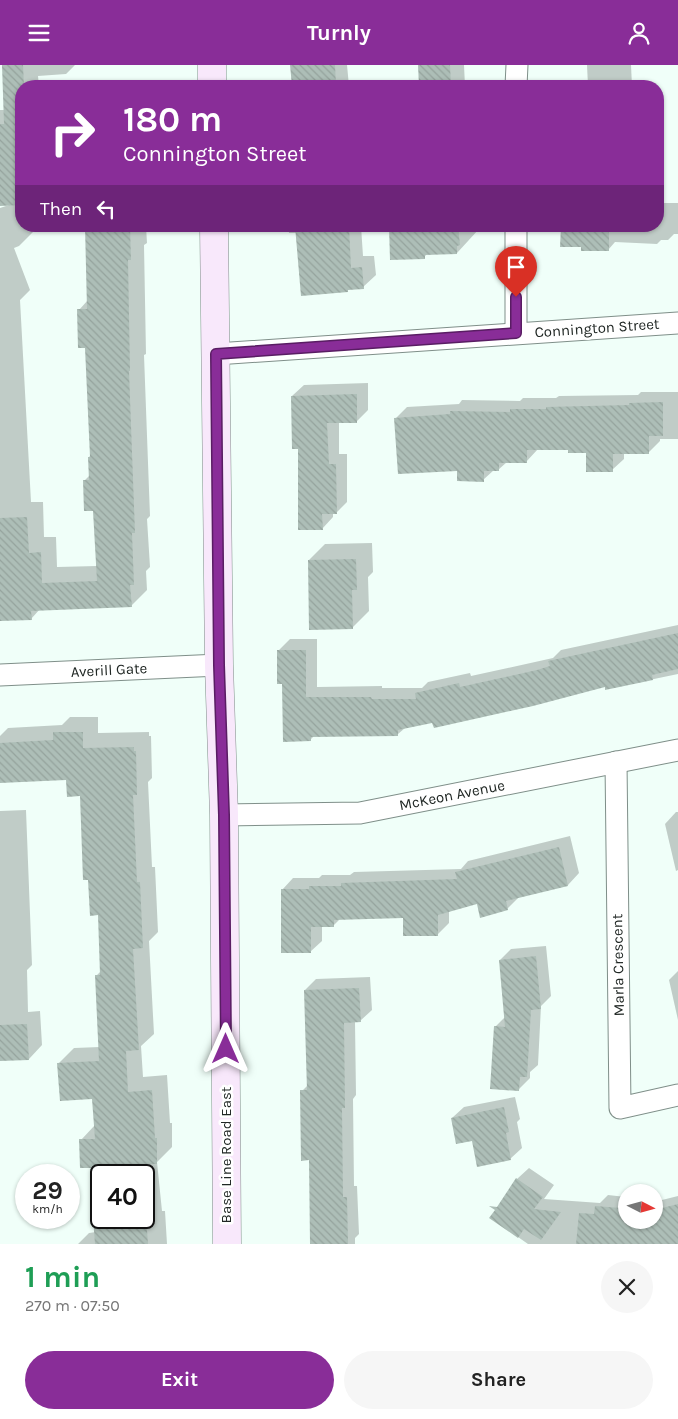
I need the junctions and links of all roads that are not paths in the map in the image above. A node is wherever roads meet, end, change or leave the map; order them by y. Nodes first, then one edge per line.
1 (212, 65) edge
2 (516, 65) edge
3 (212, 80) edge
4 (516, 80) edge
5 (214, 232) edge
6 (516, 232) edge
7 (678, 323) edge
8 (516, 333) junction
9 (216, 354) junction
10 (219, 665) junction
11 (0, 675) edge
12 (678, 750) edge
13 (616, 763) junction
14 (224, 815) junction
15 (678, 1095) edge
16 (227, 1244) edge

1 - 3 street
2 - 4 street
5 - 9 street, Base Line Road East
6 - 8 street
7 - 8 street, Connington Street
8 - 9 street, Connington Street
9 - 10 street, Base Line Road East
10 - 11 street, Averill Gate
10 - 14 street, Base Line Road East
12 - 13 street, McKeon Avenue
13 - 14 street, McKeon Avenue
13 - 15 street, Marla Crescent
14 - 16 street, Base Line Road East

